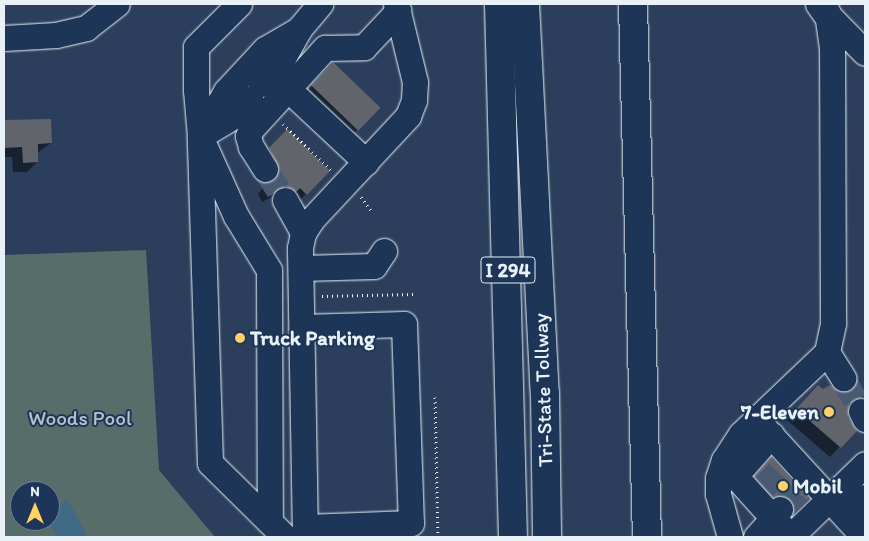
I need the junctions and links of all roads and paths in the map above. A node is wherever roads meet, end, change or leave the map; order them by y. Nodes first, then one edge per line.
1 (116, 4) edge
2 (239, 4) edge
3 (320, 4) edge
4 (499, 4) edge
5 (525, 4) edge
6 (633, 4) edge
7 (397, 7) edge
8 (823, 9) edge
9 (299, 29) junction
10 (4, 38) edge
11 (865, 53) edge
12 (288, 89) junction
13 (279, 119) dead end
14 (200, 136) junction
15 (366, 162) junction
16 (265, 169) tunnel mouth
17 (339, 177) dead end
18 (362, 199) dead end
19 (285, 200) tunnel mouth
20 (372, 212) dead end
21 (303, 234) junction
22 (384, 251) dead end
23 (301, 268) junction
24 (415, 294) dead end
25 (318, 297) dead end
26 (302, 327) junction
27 (827, 352) junction
28 (843, 378) tunnel mouth
29 (435, 397) dead end
30 (764, 427) junction
31 (865, 464) edge
32 (831, 498) junction
33 (865, 498) edge
34 (776, 513) junction
35 (847, 517) junction
36 (291, 531) edge
37 (438, 537) edge
38 (513, 537) edge
39 (546, 537) edge
40 (647, 537) edge
41 (730, 537) edge
42 (756, 537) edge
43 (865, 537) edge

1 - 10 street
2 - 14 street
3 - 9 street
4 - 38 highway, Tri-State Tollway / I 294
5 - 39 highway, Tri-State Tollway / I 294
6 - 40 highway
7 - 12 street
7 - 15 street
8 - 11 street
8 - 27 street
9 - 14 street
9 - 14 street
12 - 15 street
12 - 16 street
13 - 17 path
14 - 36 street
14 - 36 street
15 - 21 street
18 - 20 path
19 - 21 street
21 - 23 street
22 - 23 street
23 - 26 street
24 - 25 path
26 - 36 street
26 - 36 street
27 - 28 street
27 - 30 street
29 - 37 path
30 - 32 street
30 - 34 street
30 - 41 street
31 - 32 street
32 - 34 street
32 - 35 street
33 - 35 street
34 - 42 street
35 - 43 street

